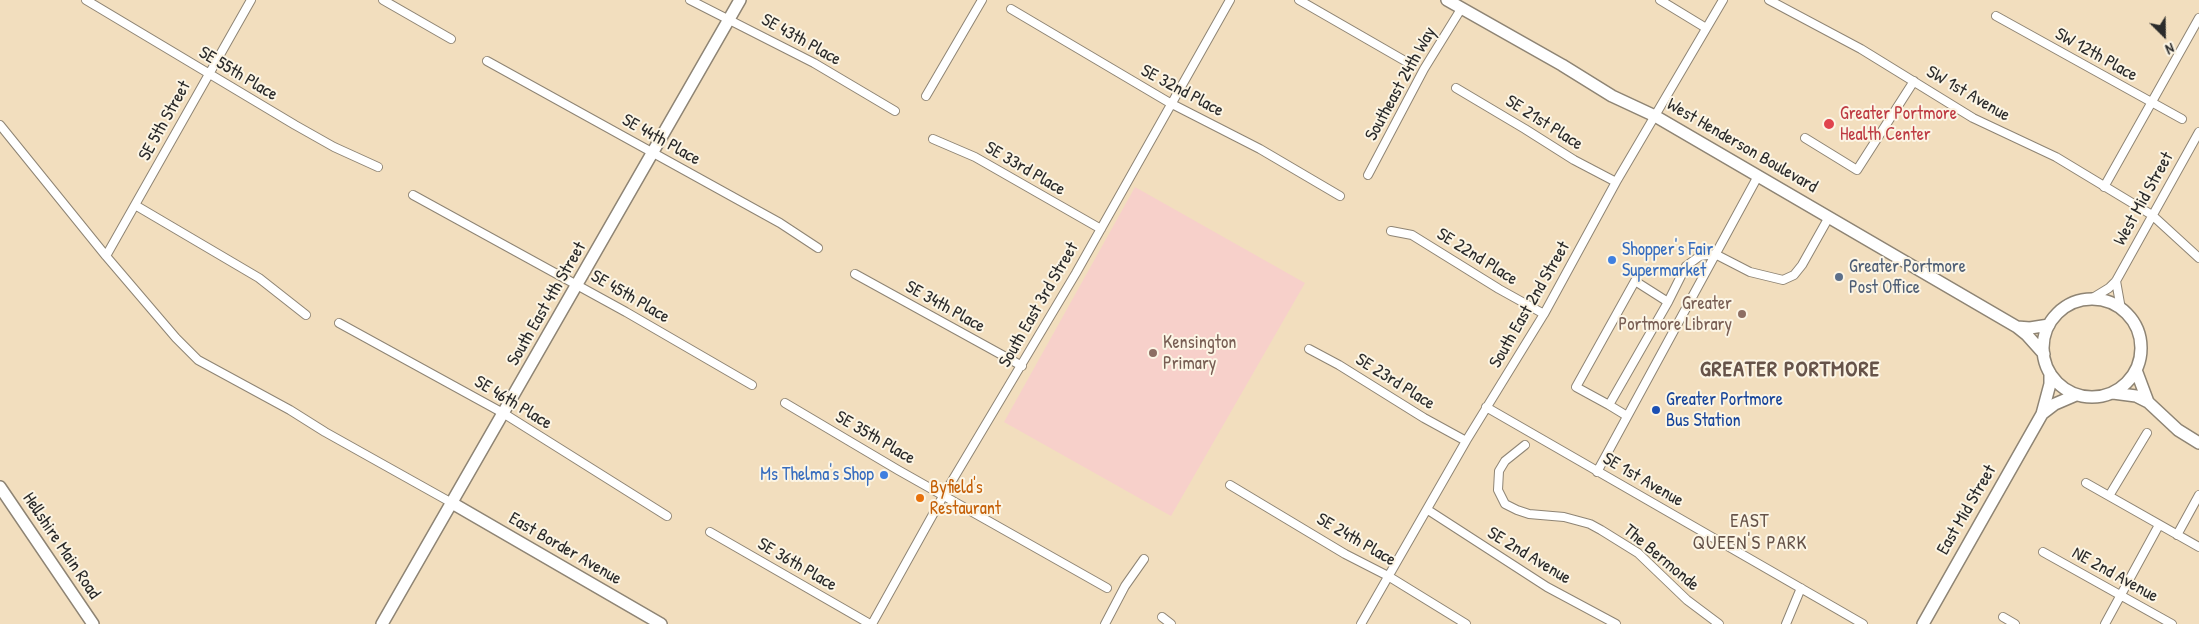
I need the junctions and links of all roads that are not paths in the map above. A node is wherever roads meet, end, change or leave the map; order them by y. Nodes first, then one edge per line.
1 (86, 0) edge
2 (251, 0) edge
3 (383, 0) edge
4 (690, 0) edge
5 (740, 0) edge
6 (982, 0) edge
7 (1230, 0) edge
8 (1299, 0) edge
9 (1447, 0) edge
10 (1660, 0) edge
11 (1723, 0) edge
12 (1769, 0) edge
13 (1012, 9) dead end
14 (1460, 9) junction
15 (1996, 16) dead end
16 (2199, 18) edge
17 (729, 19) junction
18 (1706, 28) junction
19 (450, 39) dead end
20 (487, 61) dead end
21 (1412, 65) dead end
22 (210, 73) junction
23 (1914, 81) junction
24 (1456, 88) dead end
25 (926, 96) dead end
26 (1170, 103) junction
27 (2152, 103) junction
28 (894, 111) dead end
29 (1655, 116) junction
30 (2182, 119) dead end
31 (0, 125) edge
32 (2199, 132) edge
33 (1805, 138) dead end
34 (933, 140) dead end
35 (653, 154) junction
36 (378, 167) dead end
37 (1368, 175) dead end
38 (1758, 176) junction
39 (1616, 182) junction
40 (2104, 187) junction
41 (414, 195) dead end
42 (1340, 196) dead end
43 (135, 204) junction
44 (2152, 215) junction
45 (1829, 216) junction
46 (1100, 229) junction
47 (1392, 231) dead end
48 (818, 248) dead end
49 (1715, 254) junction
50 (106, 256) junction
51 (2199, 258) edge
52 (855, 274) dead end
53 (2116, 281) junction
54 (578, 285) junction
55 (2091, 299) junction
56 (1668, 302) junction
57 (2121, 309) junction
58 (1544, 314) junction
59 (306, 315) dead end
60 (339, 323) dead end
61 (2050, 325) junction
62 (2017, 327) junction
63 (1309, 349) dead end
64 (2044, 354) junction
65 (1022, 366) junction
66 (2136, 370) junction
67 (2050, 373) junction
68 (752, 385) dead end
69 (2113, 393) junction
70 (2076, 394) junction
71 (2148, 402) junction
72 (785, 403) dead end
73 (1609, 405) junction
74 (1486, 407) junction
75 (503, 413) junction
76 (2042, 414) junction
77 (1627, 416) junction
78 (2148, 433) dead end
79 (1466, 440) junction
80 (2199, 443) edge
81 (1525, 445) dead end
82 (1597, 472) junction
83 (2086, 483) dead end
84 (1230, 485) dead end
85 (0, 486) edge
86 (944, 495) junction
87 (2199, 495) edge
88 (2109, 496) junction
89 (452, 503) junction
90 (1428, 510) junction
91 (667, 516) dead end
92 (2159, 525) junction
93 (710, 532) dead end
94 (2177, 535) junction
95 (2199, 547) edge
96 (2043, 552) dead end
97 (1144, 558) dead end
98 (1388, 576) junction
99 (1107, 588) dead end
100 (1801, 588) junction
101 (2120, 595) junction
102 (2004, 617) dead end
103 (1162, 618) dead end
104 (93, 624) edge
105 (382, 624) edge
106 (661, 624) edge
107 (871, 624) edge
108 (1105, 624) edge
109 (1171, 624) edge
110 (1361, 624) edge
111 (1466, 624) edge
112 (1616, 624) edge
113 (1719, 624) edge
114 (1786, 624) edge
115 (1863, 624) edge
116 (1923, 624) edge
117 (2015, 624) edge
118 (2105, 624) edge
119 (2172, 624) edge

1 - 22 street, SE 55th Place
2 - 22 street, SE 5th Street
3 - 19 street
4 - 17 street, SE 43th Place
5 - 17 street, South East 4th Street
6 - 25 street
7 - 26 street, South East 3rd Street
8 - 21 street
9 - 14 street, West Henderson Boulevard
10 - 18 street
11 - 18 street, South East 2nd Street
12 - 23 street, SW 1st Avenue
13 - 26 street, SE 32nd Place
14 - 29 street, West Henderson Boulevard
14 - 37 street, Southeast 24th Way
15 - 27 street, SW 12th Place
16 - 27 street
17 - 28 street, SE 43th Place
17 - 35 street, South East 4th Street
18 - 29 street, South East 2nd Street
20 - 35 street, SE 44th Place
22 - 36 street, SE 55th Place
22 - 43 street, SE 5th Street
23 - 33 street
23 - 40 street, SW 1st Avenue
24 - 39 street, SE 21st Place
26 - 42 street, SE 32nd Place
26 - 46 street, South East 3rd Street
27 - 30 street, SW 12th Place
27 - 40 street
29 - 38 street, West Henderson Boulevard
29 - 39 street, South East 2nd Street
31 - 50 street
32 - 44 street, West Mid Street
34 - 46 street, SE 33rd Place
35 - 48 street, SE 44th Place
35 - 54 street, South East 4th Street
38 - 45 street, West Henderson Boulevard
38 - 49 street
39 - 58 street, South East 2nd Street
40 - 44 street, SW 1st Avenue
41 - 54 street, SE 45th Place
43 - 50 street, SE 5th Street
43 - 59 street
44 - 51 street, SW 1st Avenue
44 - 53 street, West Mid Street
45 - 49 street
45 - 62 street, West Henderson Boulevard
46 - 65 street, South East 3rd Street
47 - 58 street, SE 22nd Place
49 - 56 street
49 - 77 street
50 - 89 street
52 - 65 street, SE 34th Place
53 - 55 street, West Mid Street
53 - 57 street
54 - 68 street, SE 45th Place
54 - 75 street, South East 4th Street
55 - 57 street
55 - 61 street
56 - 73 street
56 - 73 street
57 - 66 street
58 - 74 street, South East 2nd Street
60 - 75 street, SE 46th Place
61 - 62 street
61 - 64 street
62 - 64 street, West Henderson Boulevard
63 - 79 street, SE 23rd Place
64 - 67 street
65 - 86 street, South East 3rd Street
66 - 69 street
66 - 71 street
67 - 70 street
67 - 76 street, East Mid Street
69 - 70 street
69 - 71 street
70 - 76 street, East Mid Street
71 - 80 street
72 - 86 street, SE 35th Place
73 - 77 street
74 - 79 street, South East 2nd Street
74 - 82 street, SE 1st Avenue
75 - 89 street, South East 4th Street
75 - 91 street, SE 46th Place
76 - 116 street, East Mid Street
77 - 82 street
78 - 88 street
79 - 90 street, South East 2nd Street
81 - 113 street, The Bermonde
82 - 100 street, SE 1st Avenue
83 - 88 street
84 - 98 street, SE 24th Place
85 - 104 street, Hellshire Main Road
86 - 99 street, SE 35th Place
86 - 107 street, South East 3rd Street
87 - 94 street
88 - 92 street
89 - 105 street, South East 4th Street
89 - 106 street, East Border Avenue
90 - 98 street, South East 2nd Street
90 - 112 street, SE 2nd Avenue
92 - 94 street
92 - 101 street
93 - 107 street, SE 36th Place
94 - 95 street
96 - 101 street, NE 2nd Avenue
97 - 108 street
98 - 110 street, South East 2nd Street
98 - 111 street, SE 24th Place
100 - 114 street
100 - 115 street, SE 1st Avenue
101 - 118 street
101 - 119 street, NE 2nd Avenue
102 - 117 street
103 - 109 street

